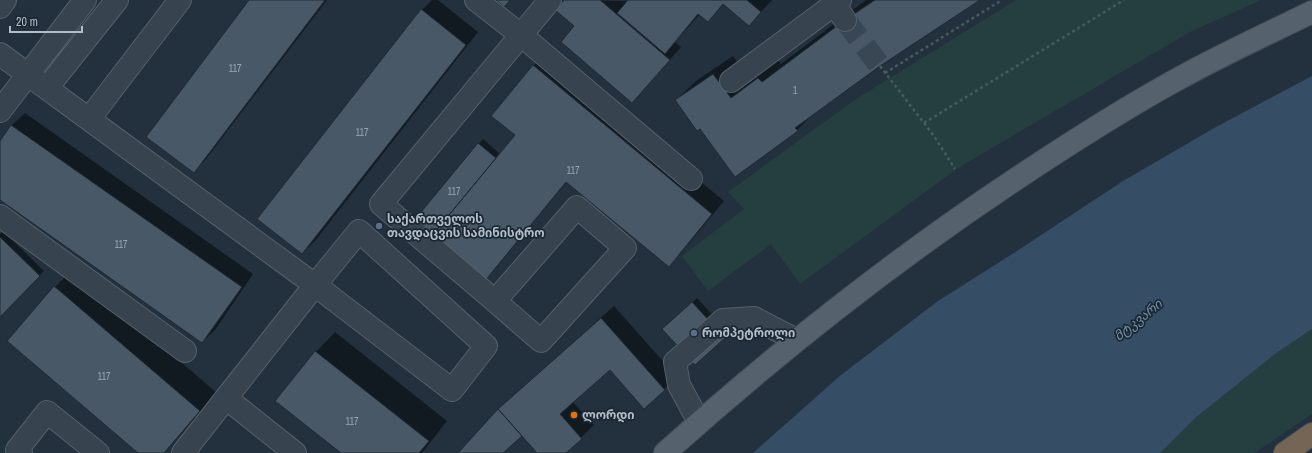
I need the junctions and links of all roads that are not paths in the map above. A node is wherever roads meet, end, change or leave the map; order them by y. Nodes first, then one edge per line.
1 (5, 0) edge
2 (84, 0) edge
3 (117, 0) edge
4 (180, 0) edge
5 (476, 0) edge
6 (550, 0) edge
7 (0, 7) edge
8 (840, 8) edge
9 (1312, 12) edge
10 (520, 35) junction
11 (0, 54) edge
12 (28, 74) junction
13 (731, 81) dead end
14 (46, 88) junction
15 (0, 110) edge
16 (89, 119) junction
17 (691, 179) dead end
18 (0, 216) edge
19 (315, 285) junction
20 (496, 301) junction
21 (796, 340) junction
22 (185, 351) dead end
23 (226, 398) junction
24 (699, 422) junction
25 (1312, 434) edge
26 (21, 453) edge
27 (98, 453) edge
28 (183, 453) edge
29 (295, 453) edge
30 (665, 453) edge
31 (1285, 453) edge

1 - 7 street
2 - 12 street
3 - 14 street
4 - 16 street
5 - 10 street
6 - 10 street
8 - 13 street
9 - 21 main road
10 - 17 street
10 - 20 street
11 - 12 street
12 - 14 street
12 - 15 street
14 - 16 street
16 - 19 street
18 - 22 street
19 - 19 street
19 - 23 street
20 - 20 street
21 - 24 main road
21 - 24 street
23 - 28 street
23 - 29 street
24 - 30 main road
25 - 31 highway
26 - 27 street

